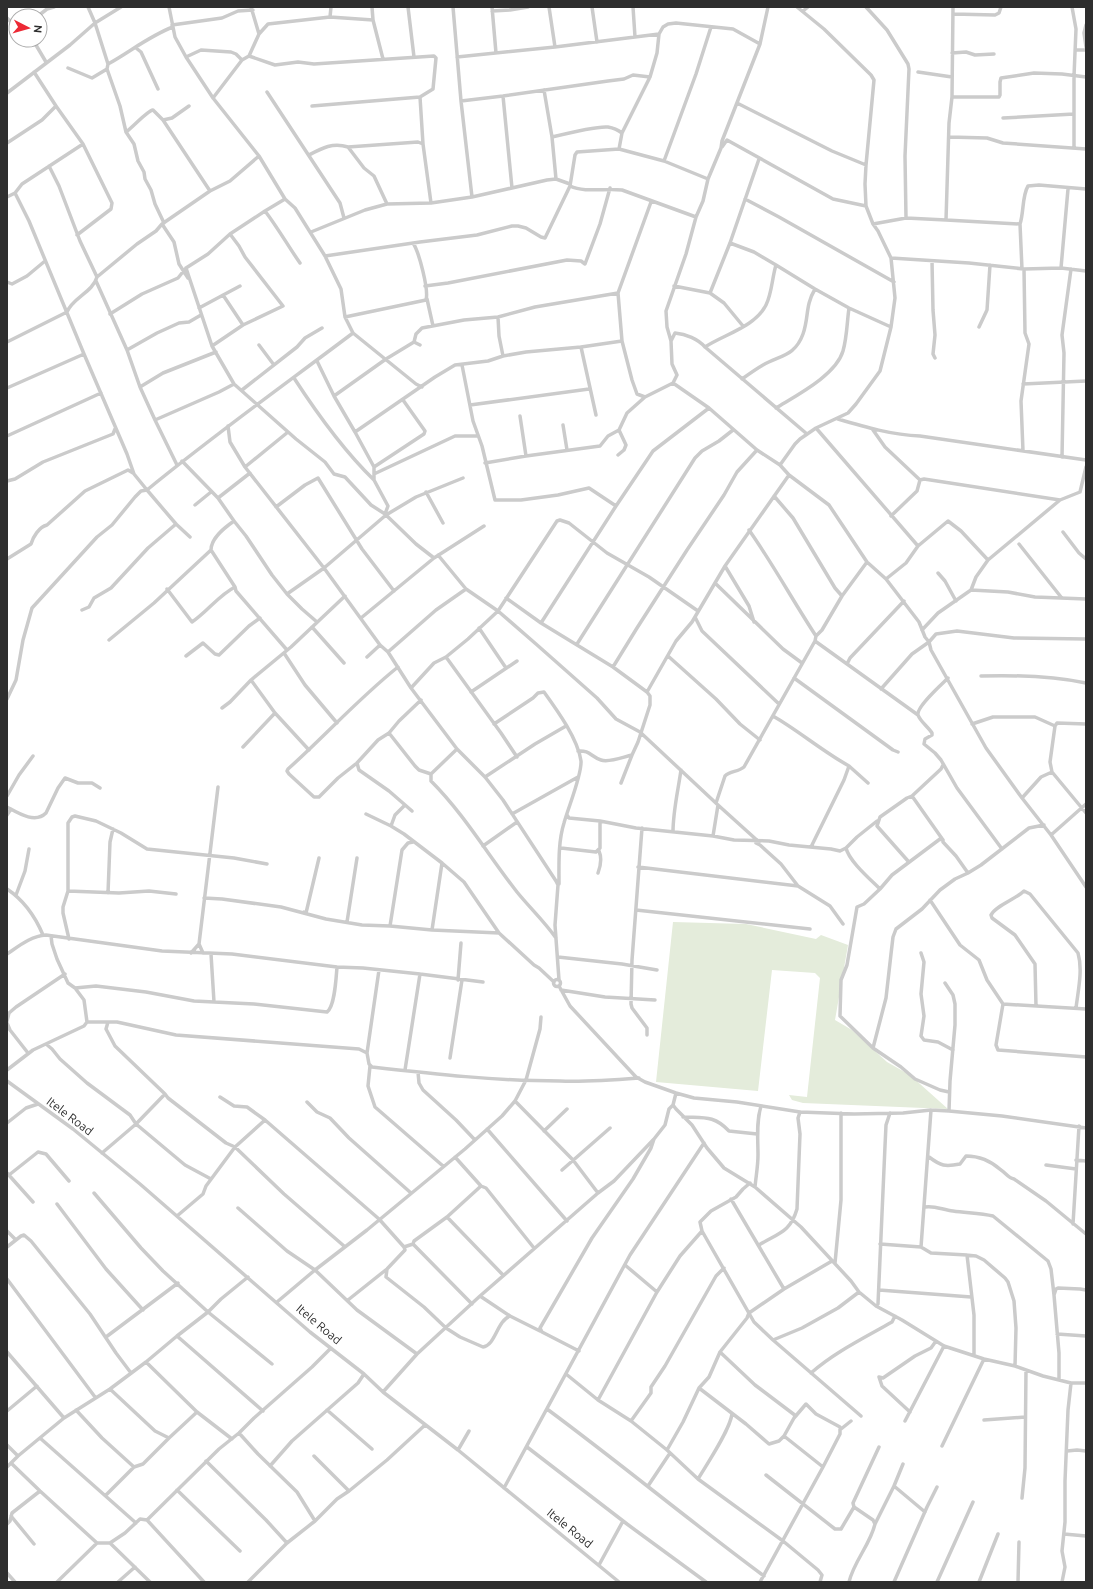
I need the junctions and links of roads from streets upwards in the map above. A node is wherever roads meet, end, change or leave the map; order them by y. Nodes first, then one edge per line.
1 (88, 7) edge
2 (121, 7) edge
3 (169, 7) edge
4 (331, 7) edge
5 (372, 7) edge
6 (408, 7) edge
7 (453, 7) edge
8 (528, 7) edge
9 (549, 7) edge
10 (592, 7) edge
11 (633, 7) edge
12 (768, 7) edge
13 (797, 7) edge
14 (808, 7) edge
15 (866, 7) edge
16 (953, 7) edge
17 (1001, 7) edge
18 (1072, 7) edge
19 (252, 9) edge
20 (492, 9) edge
21 (803, 11) junction
22 (953, 14) junction
23 (330, 17) junction
24 (373, 20) junction
25 (95, 23) junction
26 (1086, 25) edge
27 (173, 26) junction
28 (711, 27) junction
29 (259, 34) junction
30 (659, 34) junction
31 (635, 37) junction
32 (597, 42) junction
33 (760, 44) junction
34 (555, 47) junction
35 (1086, 47) edge
36 (38, 48) edge
37 (136, 48) junction
38 (1075, 50) junction
39 (1086, 50) edge
40 (496, 53) junction
41 (952, 53) junction
42 (994, 54) dead end
43 (249, 56) junction
44 (186, 57) junction
45 (414, 57) junction
46 (457, 57) junction
47 (383, 59) junction
48 (242, 60) junction
49 (46, 62) junction
50 (107, 66) junction
51 (68, 68) dead end
52 (34, 72) junction
53 (918, 72) dead end
54 (1074, 76) junction
55 (650, 77) junction
56 (1086, 77) edge
57 (952, 78) junction
58 (158, 89) dead end
59 (544, 90) junction
60 (8, 92) edge
61 (267, 92) dead end
62 (503, 96) junction
63 (420, 97) junction
64 (213, 98) junction
65 (952, 98) junction
66 (461, 101) junction
67 (737, 103) junction
68 (56, 106) junction
69 (189, 106) dead end
70 (312, 106) dead end
71 (1074, 114) junction
72 (1003, 118) dead end
73 (163, 120) junction
74 (126, 132) junction
75 (622, 134) junction
76 (552, 137) junction
77 (948, 137) junction
78 (7, 143) edge
79 (83, 144) junction
80 (423, 144) junction
81 (348, 147) junction
82 (721, 148) junction
83 (1074, 148) junction
84 (619, 149) junction
85 (1086, 149) edge
86 (309, 155) junction
87 (259, 156) junction
88 (759, 159) junction
89 (664, 160) junction
90 (866, 165) junction
91 (49, 166) junction
92 (556, 179) junction
93 (708, 179) junction
94 (570, 185) junction
95 (512, 188) junction
96 (610, 188) junction
97 (1068, 189) junction
98 (1086, 189) edge
99 (210, 191) junction
100 (15, 193) junction
101 (7, 197) edge
102 (472, 197) junction
103 (286, 199) junction
104 (745, 199) junction
105 (651, 202) junction
106 (431, 203) junction
107 (387, 204) junction
108 (866, 206) junction
109 (265, 211) junction
110 (696, 217) junction
111 (344, 218) junction
112 (906, 218) junction
113 (946, 220) junction
114 (163, 224) junction
115 (873, 224) junction
116 (1020, 224) junction
117 (311, 232) junction
118 (230, 234) junction
119 (77, 235) junction
120 (413, 243) junction
121 (730, 243) junction
122 (325, 256) junction
123 (891, 258) junction
124 (45, 261) junction
125 (932, 261) junction
126 (300, 263) dead end
127 (990, 264) junction
128 (776, 265) junction
129 (186, 268) junction
130 (1061, 268) junction
131 (1023, 269) junction
132 (1072, 269) junction
133 (1086, 271) edge
134 (183, 272) junction
135 (96, 279) junction
136 (189, 280) junction
137 (7, 282) edge
138 (894, 282) junction
139 (240, 286) dead end
140 (425, 286) junction
141 (674, 286) junction
142 (815, 290) junction
143 (618, 293) junction
144 (710, 293) junction
145 (223, 295) junction
146 (427, 299) junction
147 (199, 308) junction
148 (850, 308) junction
149 (67, 312) junction
150 (110, 314) junction
151 (201, 315) junction
152 (345, 317) junction
153 (498, 318) junction
154 (243, 325) junction
155 (433, 326) junction
156 (743, 326) junction
157 (979, 326) dead end
158 (891, 327) junction
159 (322, 328) dead end
160 (353, 333) junction
161 (622, 341) junction
162 (671, 341) junction
163 (7, 342) edge
164 (414, 342) junction
165 (259, 345) dead end
166 (420, 345) dead end
167 (212, 346) junction
168 (582, 347) junction
169 (705, 347) junction
170 (127, 350) junction
171 (216, 352) junction
172 (84, 354) junction
173 (503, 356) junction
174 (935, 358) dead end
175 (386, 359) junction
176 (317, 361) junction
177 (274, 365) junction
178 (462, 365) junction
179 (294, 378) junction
180 (742, 379) junction
181 (1063, 381) junction
182 (1086, 381) edge
183 (673, 383) junction
184 (234, 384) junction
185 (1023, 384) junction
186 (140, 387) junction
187 (422, 387) junction
188 (7, 388) edge
189 (590, 389) junction
190 (242, 390) junction
191 (101, 393) junction
192 (334, 396) junction
193 (645, 397) junction
194 (403, 400) junction
195 (258, 405) junction
196 (470, 405) junction
197 (709, 408) junction
198 (776, 408) junction
199 (520, 416) dead end
200 (596, 416) dead end
201 (838, 419) junction
202 (154, 420) junction
203 (562, 425) dead end
204 (228, 426) junction
205 (474, 427) junction
206 (816, 428) junction
207 (117, 430) junction
208 (619, 430) junction
209 (733, 430) junction
210 (873, 430) junction
211 (288, 432) junction
212 (355, 432) junction
213 (113, 434) junction
214 (807, 434) junction
215 (7, 436) edge
216 (470, 436) junction
217 (478, 436) junction
218 (123, 444) junction
219 (567, 450) junction
220 (757, 450) junction
221 (1023, 451) junction
222 (618, 454) dead end
223 (526, 456) junction
224 (1062, 457) junction
225 (1086, 460) edge
226 (182, 461) junction
227 (485, 463) junction
228 (177, 465) junction
229 (780, 465) junction
230 (246, 467) junction
231 (374, 467) junction
232 (1086, 467) edge
233 (250, 473) junction
234 (134, 474) junction
235 (374, 474) junction
236 (789, 475) junction
237 (463, 478) dead end
238 (374, 480) junction
239 (920, 480) junction
240 (7, 481) edge
241 (147, 490) junction
242 (211, 492) junction
243 (426, 492) junction
244 (774, 496) junction
245 (218, 498) junction
246 (1060, 500) junction
247 (195, 505) dead end
248 (616, 506) junction
249 (276, 507) junction
250 (385, 514) junction
251 (891, 516) junction
252 (234, 521) junction
253 (443, 523) dead end
254 (176, 524) junction
255 (484, 526) dead end
256 (749, 530) junction
257 (1063, 532) dead end
258 (190, 537) dead end
259 (357, 540) junction
260 (593, 540) junction
261 (1019, 544) dead end
262 (918, 546) junction
263 (211, 550) junction
264 (436, 556) junction
265 (7, 558) edge
266 (1086, 559) edge
267 (988, 560) junction
268 (867, 562) junction
269 (627, 565) junction
270 (725, 566) junction
271 (324, 568) junction
272 (938, 573) dead end
273 (886, 579) junction
274 (715, 583) junction
275 (235, 587) junction
276 (663, 588) junction
277 (466, 589) junction
278 (167, 590) junction
279 (971, 590) junction
280 (394, 591) junction
281 (287, 594) junction
282 (345, 596) junction
283 (842, 596) junction
284 (1061, 597) junction
285 (506, 598) junction
286 (1086, 599) edge
287 (904, 601) junction
288 (956, 601) junction
289 (82, 610) dead end
290 (498, 611) junction
291 (698, 611) junction
292 (695, 617) junction
293 (260, 618) junction
294 (361, 618) junction
295 (318, 622) junction
296 (754, 622) junction
297 (541, 623) junction
298 (312, 627) junction
299 (479, 628) junction
300 (922, 630) junction
301 (816, 636) junction
302 (1086, 639) edge
303 (108, 640) dead end
304 (815, 641) junction
305 (929, 642) junction
306 (577, 644) junction
307 (380, 645) junction
308 (286, 651) junction
309 (388, 652) junction
310 (186, 656) dead end
311 (668, 656) junction
312 (367, 657) dead end
313 (446, 657) junction
314 (517, 661) dead end
315 (344, 663) dead end
316 (802, 663) junction
317 (847, 664) junction
318 (398, 667) junction
319 (613, 667) junction
320 (506, 668) junction
321 (981, 676) dead end
322 (794, 678) junction
323 (948, 678) junction
324 (251, 680) junction
325 (1086, 683) edge
326 (411, 688) junction
327 (881, 689) junction
328 (472, 692) junction
329 (647, 692) junction
330 (7, 699) edge
331 (421, 700) junction
332 (779, 704) junction
333 (222, 708) dead end
334 (275, 713) junction
335 (918, 715) junction
336 (773, 716) junction
337 (337, 723) junction
338 (494, 724) junction
339 (972, 724) junction
340 (1086, 724) edge
341 (566, 726) junction
342 (1055, 726) junction
343 (640, 732) junction
344 (389, 733) junction
345 (760, 740) junction
346 (243, 747) dead end
347 (457, 749) junction
348 (309, 750) junction
349 (578, 750) junction
350 (898, 752) dead end
351 (632, 755) junction
352 (33, 756) dead end
353 (517, 757) junction
354 (357, 763) junction
355 (943, 765) junction
356 (849, 766) junction
357 (681, 770) junction
358 (1052, 772) junction
359 (431, 774) junction
360 (485, 777) junction
361 (578, 777) junction
362 (621, 783) dead end
363 (868, 783) dead end
364 (218, 787) dead end
365 (100, 788) dead end
366 (7, 796) edge
367 (912, 796) junction
368 (1022, 798) junction
369 (717, 804) junction
370 (1086, 804) edge
371 (405, 805) junction
372 (7, 807) edge
373 (1082, 808) junction
374 (11, 809) junction
375 (412, 811) dead end
376 (1086, 813) edge
377 (366, 814) dead end
378 (512, 814) junction
379 (7, 815) edge
380 (567, 815) junction
381 (878, 820) junction
382 (600, 821) junction
383 (517, 822) junction
384 (1044, 825) junction
385 (391, 826) junction
386 (642, 828) junction
387 (113, 829) junction
388 (673, 832) junction
389 (1051, 834) junction
390 (713, 836) junction
391 (943, 840) junction
392 (414, 842) junction
393 (753, 842) junction
394 (759, 842) junction
395 (483, 846) junction
396 (811, 847) junction
397 (560, 848) junction
398 (846, 848) junction
399 (1002, 848) junction
400 (29, 849) dead end
401 (599, 851) junction
402 (209, 856) junction
403 (319, 858) dead end
404 (357, 858) dead end
405 (908, 861) junction
406 (442, 863) junction
407 (267, 864) dead end
408 (638, 868) junction
409 (598, 873) dead end
410 (968, 873) junction
411 (558, 885) junction
412 (798, 886) junction
413 (1086, 887) edge
414 (879, 888) junction
415 (7, 890) edge
416 (68, 891) junction
417 (108, 893) junction
418 (176, 894) dead end
419 (16, 895) junction
420 (204, 898) junction
421 (930, 900) junction
422 (281, 907) junction
423 (636, 910) junction
424 (347, 922) junction
425 (843, 924) dead end
426 (390, 926) junction
427 (810, 929) dead end
428 (432, 930) junction
429 (499, 932) junction
430 (43, 936) junction
431 (51, 936) junction
432 (556, 939) junction
433 (69, 940) junction
434 (461, 943) dead end
435 (199, 944) junction
436 (191, 953) junction
437 (203, 953) junction
438 (921, 953) dead end
439 (7, 954) edge
440 (211, 954) junction
441 (558, 957) junction
442 (632, 966) junction
443 (337, 967) junction
444 (379, 970) junction
445 (657, 970) dead end
446 (65, 974) junction
447 (420, 974) junction
448 (460, 980) junction
449 (559, 980) junction
450 (483, 982) dead end
451 (554, 982) junction
452 (945, 984) dead end
453 (559, 986) junction
454 (75, 988) junction
455 (561, 990) junction
456 (631, 999) junction
457 (655, 1000) dead end
458 (214, 1002) junction
459 (1003, 1004) junction
460 (1036, 1006) junction
461 (1076, 1008) junction
462 (1086, 1009) edge
463 (541, 1017) dead end
464 (7, 1022) edge
465 (86, 1022) junction
466 (108, 1022) junction
467 (647, 1035) dead end
468 (46, 1044) junction
469 (873, 1048) junction
470 (953, 1050) junction
471 (28, 1053) junction
472 (367, 1053) junction
473 (1086, 1057) edge
474 (450, 1058) dead end
475 (370, 1066) junction
476 (7, 1070) edge
477 (405, 1070) junction
478 (418, 1072) junction
479 (639, 1078) junction
480 (526, 1080) junction
481 (7, 1081) edge
482 (949, 1092) junction
483 (676, 1093) junction
484 (165, 1094) junction
485 (220, 1097) dead end
486 (515, 1101) junction
487 (307, 1102) dead end
488 (38, 1104) junction
489 (673, 1105) junction
490 (761, 1106) junction
491 (567, 1109) dead end
492 (931, 1110) junction
493 (949, 1111) junction
494 (800, 1112) junction
495 (890, 1113) junction
496 (841, 1114) junction
497 (683, 1117) junction
498 (265, 1120) junction
499 (7, 1123) edge
500 (136, 1124) junction
501 (1079, 1126) junction
502 (610, 1128) dead end
503 (1086, 1128) edge
504 (487, 1129) junction
505 (544, 1131) junction
506 (757, 1134) junction
507 (654, 1139) junction
508 (475, 1140) junction
509 (704, 1142) junction
510 (235, 1147) junction
511 (102, 1153) junction
512 (455, 1157) junction
513 (929, 1157) junction
514 (573, 1160) junction
515 (1076, 1160) junction
516 (1086, 1161) edge
517 (1046, 1165) dead end
518 (443, 1166) junction
519 (1076, 1169) junction
520 (562, 1170) dead end
521 (8, 1174) edge
522 (211, 1179) junction
523 (69, 1181) dead end
524 (750, 1183) junction
525 (481, 1186) junction
526 (755, 1187) junction
527 (94, 1193) dead end
528 (411, 1193) junction
529 (598, 1193) junction
530 (731, 1199) junction
531 (33, 1202) dead end
532 (57, 1204) dead end
533 (925, 1207) junction
534 (238, 1208) dead end
535 (177, 1216) junction
536 (447, 1217) junction
537 (379, 1219) junction
538 (567, 1221) junction
539 (793, 1221) junction
540 (1073, 1224) junction
541 (7, 1231) edge
542 (702, 1231) junction
543 (1086, 1234) edge
544 (16, 1240) junction
545 (413, 1244) junction
546 (880, 1244) junction
547 (759, 1245) junction
548 (344, 1246) junction
549 (404, 1247) junction
550 (922, 1247) junction
551 (7, 1248) edge
552 (534, 1248) junction
553 (963, 1255) junction
554 (833, 1262) junction
555 (625, 1265) junction
556 (724, 1268) junction
557 (387, 1269) junction
558 (315, 1270) junction
559 (503, 1275) junction
560 (248, 1277) junction
561 (7, 1279) edge
562 (178, 1284) junction
563 (784, 1289) junction
564 (879, 1290) junction
565 (1086, 1290) edge
566 (657, 1292) junction
567 (859, 1292) junction
568 (1054, 1295) junction
569 (480, 1296) junction
570 (971, 1297) junction
571 (348, 1300) junction
572 (277, 1302) junction
573 (472, 1304) junction
574 (876, 1306) junction
575 (143, 1310) junction
576 (208, 1312) junction
577 (748, 1313) junction
578 (510, 1316) junction
579 (895, 1316) junction
580 (446, 1328) junction
581 (540, 1331) junction
582 (1058, 1334) junction
583 (177, 1336) junction
584 (1086, 1336) edge
585 (106, 1337) junction
586 (773, 1340) junction
587 (936, 1342) junction
588 (944, 1346) junction
589 (331, 1348) junction
590 (579, 1351) junction
591 (7, 1352) edge
592 (720, 1352) junction
593 (417, 1354) junction
594 (974, 1355) junction
595 (984, 1359) junction
596 (146, 1362) junction
597 (272, 1364) dead end
598 (1015, 1366) junction
599 (1026, 1370) junction
600 (131, 1373) junction
601 (811, 1373) junction
602 (364, 1374) junction
603 (566, 1374) junction
604 (1059, 1380) junction
605 (1071, 1383) junction
606 (1086, 1383) edge
607 (37, 1386) junction
608 (699, 1388) junction
609 (110, 1389) junction
610 (383, 1392) junction
611 (95, 1397) junction
612 (598, 1400) junction
613 (547, 1409) junction
614 (76, 1410) junction
615 (327, 1410) junction
616 (263, 1411) junction
617 (7, 1412) edge
618 (197, 1412) junction
619 (910, 1412) junction
620 (732, 1414) junction
621 (796, 1416) junction
622 (861, 1416) dead end
623 (1025, 1417) junction
624 (64, 1418) junction
625 (984, 1420) dead end
626 (630, 1421) junction
627 (851, 1421) dead end
628 (905, 1421) dead end
629 (425, 1425) junction
630 (841, 1429) junction
631 (469, 1430) dead end
632 (239, 1433) junction
633 (784, 1436) junction
634 (40, 1438) junction
635 (168, 1438) junction
636 (232, 1438) junction
637 (7, 1445) edge
638 (942, 1446) dead end
639 (527, 1447) junction
640 (879, 1447) dead end
641 (372, 1449) dead end
642 (458, 1450) junction
643 (1067, 1451) junction
644 (1086, 1451) edge
645 (668, 1452) junction
646 (18, 1456) junction
647 (314, 1456) dead end
648 (206, 1461) junction
649 (11, 1463) junction
650 (903, 1464) dead end
651 (270, 1466) junction
652 (7, 1467) edge
653 (823, 1467) junction
654 (134, 1468) junction
655 (766, 1475) dead end
656 (698, 1480) junction
657 (648, 1486) junction
658 (894, 1486) junction
659 (937, 1487) dead end
660 (504, 1488) junction
661 (177, 1490) junction
662 (40, 1491) junction
663 (349, 1491) junction
664 (106, 1495) junction
665 (1022, 1498) dead end
666 (973, 1502) dead end
667 (803, 1504) junction
668 (854, 1507) junction
669 (925, 1512) junction
670 (11, 1516) junction
671 (146, 1520) junction
672 (315, 1520) junction
673 (623, 1521) junction
674 (136, 1523) junction
675 (7, 1524) edge
676 (875, 1524) junction
677 (998, 1534) dead end
678 (1064, 1534) junction
679 (1086, 1536) edge
680 (783, 1541) junction
681 (1019, 1542) dead end
682 (97, 1543) junction
683 (110, 1543) junction
684 (287, 1543) junction
685 (34, 1544) dead end
686 (240, 1551) dead end
687 (599, 1565) junction
688 (135, 1567) junction
689 (7, 1573) edge
690 (763, 1580) edge
691 (15, 1582) edge
692 (57, 1582) edge
693 (118, 1582) edge
694 (150, 1582) edge
695 (204, 1582) edge
696 (248, 1582) edge
697 (619, 1582) edge
698 (706, 1582) edge
699 (820, 1582) edge
700 (849, 1582) edge
701 (894, 1582) edge
702 (936, 1582) edge
703 (979, 1582) edge
704 (1018, 1582) edge
705 (1062, 1582) edge

1 - 25 street
2 - 25 street
3 - 27 street
4 - 23 street
5 - 24 street
6 - 45 street
7 - 46 street
8 - 20 street
9 - 34 street
10 - 32 street
11 - 31 street
12 - 33 street
13 - 21 street
14 - 21 street
15 - 112 street
16 - 22 street
17 - 22 street
18 - 38 street
19 - 27 street
19 - 29 street
20 - 40 street
21 - 90 street
22 - 41 street
23 - 24 street
23 - 29 street
24 - 47 street
25 - 49 street
25 - 50 street
26 - 35 street
27 - 37 street
27 - 44 street
28 - 30 street
28 - 33 street
28 - 89 street
29 - 43 street
30 - 31 street
30 - 55 street
31 - 32 street
32 - 34 street
33 - 67 street
34 - 40 street
36 - 49 street
37 - 50 street
37 - 58 street
38 - 39 street
38 - 54 street
40 - 46 street
41 - 42 street
41 - 57 street
43 - 47 street
43 - 48 street
44 - 48 street
44 - 64 street
45 - 47 street
45 - 63 street
46 - 66 street
48 - 64 street
49 - 52 street
50 - 51 street
50 - 74 street
52 - 60 street
52 - 68 street
53 - 57 street
54 - 56 street
54 - 65 street
54 - 71 street
55 - 59 street
55 - 75 street
57 - 65 street
59 - 62 street
59 - 76 street
61 - 86 street
62 - 66 street
62 - 95 street
63 - 70 street
63 - 80 street
64 - 87 street
65 - 77 street
66 - 102 street
67 - 82 street
67 - 90 street
68 - 78 street
68 - 79 street
69 - 73 street
71 - 72 street
71 - 83 street
73 - 74 street
73 - 99 street
74 - 114 street
75 - 76 street
75 - 84 street
76 - 92 street
77 - 83 street
77 - 113 street
79 - 91 street
79 - 119 street
80 - 81 street
80 - 106 street
81 - 86 street
81 - 107 street
82 - 88 street
82 - 93 street
83 - 85 street
84 - 89 street
84 - 94 street
86 - 111 street
87 - 99 street
87 - 103 street
88 - 104 street
88 - 108 street
89 - 93 street
90 - 108 street
91 - 100 street
91 - 119 street
92 - 94 street
92 - 95 street
93 - 110 street
94 - 96 street
94 - 120 street
95 - 102 street
96 - 105 street
96 - 140 street
97 - 98 street
97 - 116 street
97 - 130 street
99 - 114 street
100 - 101 street
100 - 124 street
102 - 106 street
103 - 109 street
103 - 117 street
104 - 121 street
104 - 138 street
105 - 110 street
105 - 143 street
106 - 107 street
107 - 111 street
108 - 115 street
109 - 118 street
109 - 126 street
110 - 141 street
111 - 117 street
112 - 113 street
112 - 115 street
113 - 116 street
114 - 134 street
114 - 135 street
115 - 123 street
116 - 131 street
117 - 122 street
118 - 129 street
118 - 154 street
119 - 135 street
120 - 122 street
120 - 140 street
121 - 128 street
121 - 144 street
122 - 152 street
123 - 125 street
123 - 138 street
124 - 137 street
124 - 149 street
125 - 127 street
125 - 174 street
127 - 131 street
127 - 157 street
128 - 142 street
128 - 156 street
129 - 134 street
129 - 136 street
130 - 131 street
130 - 132 street
131 - 185 street
132 - 133 street
132 - 181 street
134 - 136 street
134 - 150 street
135 - 149 street
135 - 150 street
136 - 147 street
138 - 158 street
139 - 145 street
140 - 146 street
141 - 144 street
141 - 162 street
142 - 148 street
142 - 180 street
143 - 153 street
143 - 161 street
144 - 156 street
145 - 147 street
145 - 154 street
146 - 152 street
146 - 155 street
147 - 151 street
148 - 158 street
148 - 198 street
149 - 163 street
149 - 172 street
150 - 170 street
151 - 167 street
151 - 170 street
152 - 160 street
153 - 155 street
153 - 173 street
154 - 167 street
155 - 164 street
156 - 169 street
158 - 201 street
159 - 177 street
160 - 175 street
160 - 176 street
161 - 168 street
161 - 193 street
162 - 169 street
162 - 183 street
164 - 166 street
164 - 175 street
165 - 177 street
167 - 171 street
168 - 173 street
168 - 189 street
169 - 180 street
170 - 186 street
171 - 184 street
171 - 186 street
172 - 188 street
172 - 191 street
173 - 178 street
175 - 187 street
175 - 192 street
176 - 179 street
176 - 192 street
177 - 190 street
178 - 187 street
178 - 196 street
179 - 195 street
179 - 238 street
180 - 198 street
181 - 182 street
181 - 185 street
181 - 224 street
183 - 193 street
183 - 197 street
184 - 190 street
184 - 202 street
185 - 221 street
186 - 202 street
187 - 194 street
189 - 196 street
189 - 200 street
190 - 195 street
191 - 207 street
191 - 215 street
192 - 212 street
193 - 208 street
194 - 212 street
194 - 231 street
195 - 204 street
195 - 211 street
196 - 205 street
197 - 209 street
197 - 248 street
198 - 214 street
199 - 223 street
201 - 206 street
201 - 210 street
202 - 228 street
203 - 219 street
204 - 226 street
204 - 230 street
205 - 216 street
205 - 217 street
206 - 214 street
206 - 251 street
207 - 213 street
207 - 218 street
208 - 219 street
208 - 222 street
209 - 220 street
209 - 269 street
210 - 221 street
210 - 239 street
211 - 230 street
211 - 250 street
212 - 231 street
213 - 218 street
213 - 240 street
214 - 229 street
216 - 217 street
216 - 235 street
217 - 227 street
218 - 234 street
219 - 223 street
220 - 229 street
220 - 276 street
221 - 224 street
223 - 227 street
224 - 225 street
226 - 228 street
226 - 242 street
227 - 248 street
228 - 241 street
229 - 236 street
230 - 233 street
231 - 235 street
232 - 246 street
233 - 245 street
233 - 249 street
234 - 241 street
234 - 265 street
235 - 238 street
236 - 244 street
236 - 268 street
237 - 243 street
238 - 250 street
239 - 246 street
239 - 251 street
241 - 254 street
241 - 330 street
242 - 245 street
242 - 247 street
243 - 250 street
243 - 253 street
244 - 256 street
244 - 283 street
245 - 252 street
246 - 267 street
248 - 260 street
249 - 259 street
249 - 271 street
250 - 259 street
250 - 264 street
251 - 262 street
252 - 263 street
252 - 281 street
254 - 258 street
254 - 289 street
255 - 264 street
256 - 270 street
256 - 301 street
257 - 266 street
259 - 271 street
259 - 280 street
260 - 269 street
260 - 285 street
260 - 297 street
261 - 284 street
262 - 267 street
262 - 273 street
263 - 275 street
263 - 278 street
264 - 277 street
264 - 280 street
267 - 279 street
268 - 273 street
268 - 283 street
269 - 276 street
269 - 306 street
270 - 274 street
270 - 296 street
271 - 281 street
271 - 282 street
272 - 288 street
273 - 287 street
274 - 291 street
274 - 296 street
275 - 278 street
275 - 293 street
276 - 291 street
276 - 319 street
277 - 290 street
277 - 309 street
278 - 303 street
279 - 284 street
279 - 288 street
280 - 294 street
281 - 295 street
282 - 294 street
282 - 295 street
283 - 301 street
284 - 286 street
285 - 290 street
285 - 297 street
287 - 300 street
287 - 317 street
288 - 300 street
290 - 299 street
290 - 343 street
291 - 292 street
292 - 311 street
292 - 332 street
293 - 308 street
293 - 310 street
294 - 307 street
295 - 298 street
296 - 316 street
297 - 306 street
298 - 308 street
298 - 315 street
299 - 313 street
299 - 320 street
300 - 305 street
301 - 304 street
302 - 305 street
304 - 316 street
304 - 317 street
305 - 323 street
305 - 327 street
306 - 319 street
307 - 309 street
307 - 312 street
308 - 324 street
308 - 337 street
309 - 318 street
311 - 329 street
311 - 345 street
313 - 326 street
313 - 328 street
314 - 320 street
316 - 322 street
317 - 327 street
318 - 326 street
318 - 337 street
319 - 329 street
320 - 328 street
321 - 325 street
322 - 332 street
322 - 350 street
323 - 335 street
323 - 339 street
324 - 333 street
324 - 334 street
326 - 331 street
327 - 335 street
328 - 338 street
329 - 343 street
331 - 344 street
331 - 347 street
332 - 336 street
334 - 346 street
334 - 348 street
335 - 355 street
336 - 345 street
336 - 356 street
337 - 348 street
338 - 341 street
338 - 353 street
339 - 342 street
339 - 368 street
340 - 342 street
341 - 349 street
341 - 353 street
342 - 358 street
343 - 351 street
343 - 357 street
344 - 354 street
344 - 359 street
345 - 369 street
347 - 359 street
347 - 360 street
348 - 354 street
349 - 351 street
349 - 361 street
351 - 362 street
352 - 366 street
353 - 360 street
354 - 371 street
355 - 367 street
355 - 399 street
356 - 363 street
356 - 396 street
357 - 369 street
357 - 388 street
358 - 368 street
358 - 373 street
359 - 395 street
360 - 378 street
361 - 378 street
361 - 380 street
364 - 402 street
365 - 374 street
367 - 381 street
367 - 391 street
368 - 384 street
369 - 390 street
369 - 394 street
370 - 373 street
371 - 375 street
371 - 385 street
372 - 374 street
373 - 376 street
373 - 389 street
374 - 379 street
377 - 385 street
378 - 383 street
380 - 382 street
380 - 397 street
381 - 398 street
381 - 405 street
382 - 386 street
382 - 401 street
383 - 395 street
383 - 411 street
384 - 389 street
384 - 399 street
385 - 392 street
386 - 388 street
386 - 408 street
387 - 402 street
387 - 416 street
387 - 417 street
388 - 390 street
389 - 413 street
390 - 393 street
391 - 405 street
391 - 410 street
392 - 406 street
392 - 426 street
393 - 394 street
393 - 412 street
394 - 396 street
395 - 432 street
396 - 398 street
397 - 401 street
397 - 411 street
398 - 414 street
399 - 410 street
400 - 419 street
401 - 409 street
402 - 407 street
402 - 420 street
403 - 422 street
404 - 424 street
405 - 414 street
406 - 428 street
406 - 429 street
408 - 412 street
408 - 423 street
410 - 421 street
411 - 432 street
412 - 425 street
414 - 469 street
415 - 419 street
416 - 417 street
416 - 433 street
417 - 418 street
419 - 430 street
420 - 422 street
420 - 435 street
421 - 459 street
421 - 469 street
422 - 424 street
423 - 427 street
423 - 442 street
424 - 426 street
426 - 428 street
428 - 429 street
429 - 451 street
430 - 431 street
430 - 439 street
431 - 433 street
431 - 446 street
432 - 441 street
433 - 436 street
434 - 448 street
435 - 436 street
435 - 437 street
436 - 437 street
437 - 440 street
438 - 470 street
440 - 443 street
440 - 458 street
441 - 442 street
441 - 449 street
442 - 445 street
442 - 456 street
443 - 444 street
443 - 458 street
444 - 447 street
444 - 472 street
446 - 454 street
446 - 464 street
447 - 448 street
447 - 477 street
448 - 450 street
448 - 474 street
449 - 451 street
449 - 453 street
451 - 453 street
452 - 470 street
453 - 455 street
454 - 458 street
454 - 465 street
455 - 456 street
455 - 479 street
456 - 457 street
456 - 467 street
459 - 460 street
459 - 473 street
460 - 461 street
460 - 461 street
461 - 462 street
463 - 480 street
464 - 471 street
465 - 466 street
465 - 468 street
466 - 472 street
466 - 484 street
468 - 471 street
468 - 500 street
469 - 482 street
470 - 482 street
471 - 476 street
472 - 475 street
475 - 477 street
475 - 518 street
477 - 478 street
478 - 480 street
478 - 508 street
479 - 480 street
479 - 483 street
480 - 486 street
481 - 488 street, Itele Road
482 - 493 street
483 - 489 street
483 - 490 street
484 - 500 street
484 - 510 street
485 - 498 street
486 - 504 street
486 - 505 street
487 - 528 street
488 - 499 street
488 - 511 street, Itele Road
489 - 497 street
489 - 507 street
490 - 494 street
490 - 506 street
491 - 505 street
492 - 493 street
492 - 495 street
492 - 513 street
493 - 501 street
494 - 496 street
494 - 539 street
495 - 496 street
495 - 546 street
496 - 554 street
497 - 506 street
497 - 509 street
498 - 510 street
498 - 537 street
500 - 511 street
500 - 522 street
501 - 503 street
501 - 515 street
502 - 514 street
504 - 508 street
504 - 538 street
505 - 514 street
506 - 526 street
507 - 529 street
507 - 581 street
508 - 512 street
509 - 524 street
509 - 555 street
510 - 522 street
510 - 548 street
511 - 535 street, Itele Road
512 - 518 street
512 - 525 street
513 - 533 street
513 - 540 street
514 - 520 street
514 - 529 street
515 - 516 street
515 - 519 street
517 - 519 street
518 - 528 street
519 - 540 street
521 - 523 street
521 - 531 street
522 - 535 street
524 - 526 street
524 - 530 street
525 - 536 street
525 - 552 street
526 - 539 street
527 - 562 street
528 - 537 street
529 - 538 street
530 - 542 street
530 - 547 street
532 - 575 street
533 - 550 street
533 - 568 street
534 - 558 street
535 - 560 street, Itele Road
536 - 545 street
536 - 559 street
537 - 548 street
537 - 549 street
538 - 552 street
539 - 547 street
539 - 554 street
540 - 543 street
541 - 544 street
542 - 556 street
542 - 566 street
544 - 551 street
544 - 585 street
545 - 549 street
545 - 573 street
546 - 550 street
546 - 564 street
547 - 563 street
548 - 558 street
549 - 557 street
550 - 553 street
552 - 559 street
553 - 570 street
553 - 598 street
554 - 563 street
554 - 567 street
555 - 566 street
555 - 590 street
556 - 577 street
556 - 626 street
557 - 571 street
557 - 580 street
558 - 571 street
558 - 572 street
559 - 569 street
560 - 572 street, Itele Road
560 - 576 street
561 - 611 street
562 - 575 street
562 - 576 street
563 - 577 street
564 - 570 street
564 - 574 street
565 - 568 street
566 - 612 street
567 - 574 street
567 - 586 street
568 - 582 street
569 - 573 street
569 - 578 street
570 - 594 street
571 - 593 street
572 - 589 street, Itele Road
573 - 580 street
574 - 579 street
575 - 585 street
576 - 583 street
576 - 597 street
577 - 586 street
577 - 592 street
578 - 580 street
578 - 581 street
579 - 587 street
579 - 601 street
580 - 593 street
581 - 590 street
582 - 584 street
582 - 604 street
583 - 596 street
583 - 616 street
585 - 600 street
586 - 601 street
587 - 588 street
587 - 619 street
588 - 594 street
588 - 619 street
589 - 602 street, Itele Road
589 - 616 street
590 - 603 street
591 - 607 street
592 - 608 street
592 - 621 street
593 - 610 street
594 - 595 street
595 - 598 street
595 - 638 street
596 - 600 street
596 - 618 street
598 - 599 street
599 - 604 street
599 - 623 street
600 - 609 street
601 - 622 street
602 - 610 street, Itele Road
602 - 615 street
603 - 612 street
603 - 613 street
604 - 605 street
605 - 606 street
605 - 643 street
607 - 617 street
607 - 624 street
608 - 620 street
608 - 645 street
609 - 611 street
609 - 635 street
610 - 629 street, Itele Road
611 - 614 street
612 - 626 street
613 - 639 street
613 - 657 street
614 - 624 street
614 - 654 street
615 - 641 street
615 - 651 street
616 - 632 street
618 - 635 street
618 - 636 street
619 - 628 street
620 - 633 street
620 - 656 street
621 - 630 street
621 - 633 street
623 - 625 street
623 - 665 street
624 - 634 street
626 - 645 street
627 - 630 street
629 - 642 street, Itele Road
629 - 663 street
630 - 653 street
631 - 642 street
632 - 636 street
632 - 651 street
633 - 653 street
634 - 646 street
634 - 664 street
635 - 654 street
636 - 648 street
637 - 646 street
639 - 660 street
639 - 673 street
640 - 668 street
642 - 660 street, Itele Road
643 - 644 street
643 - 678 street
645 - 656 street
645 - 657 street
646 - 649 street
647 - 663 street
648 - 661 street
648 - 684 street
649 - 652 street
649 - 662 street
650 - 658 street
651 - 672 street
653 - 667 street
654 - 664 street
655 - 667 street
656 - 680 street
657 - 690 street
658 - 669 street
658 - 676 street
659 - 669 street
660 - 687 street, Itele Road
661 - 671 street
661 - 686 street
662 - 670 street
662 - 682 street
663 - 672 street
664 - 674 street
666 - 702 street
667 - 668 street
667 - 680 street
668 - 676 street
669 - 701 street
670 - 675 street
670 - 685 street
671 - 674 street
671 - 695 street
672 - 684 street
673 - 687 street
673 - 698 street
674 - 683 street
676 - 700 street
677 - 703 street
678 - 679 street
678 - 705 street
680 - 690 street
680 - 699 street
681 - 704 street
682 - 683 street
682 - 692 street
683 - 688 street
684 - 696 street
687 - 697 street, Itele Road
688 - 693 street
688 - 694 street
689 - 691 street

